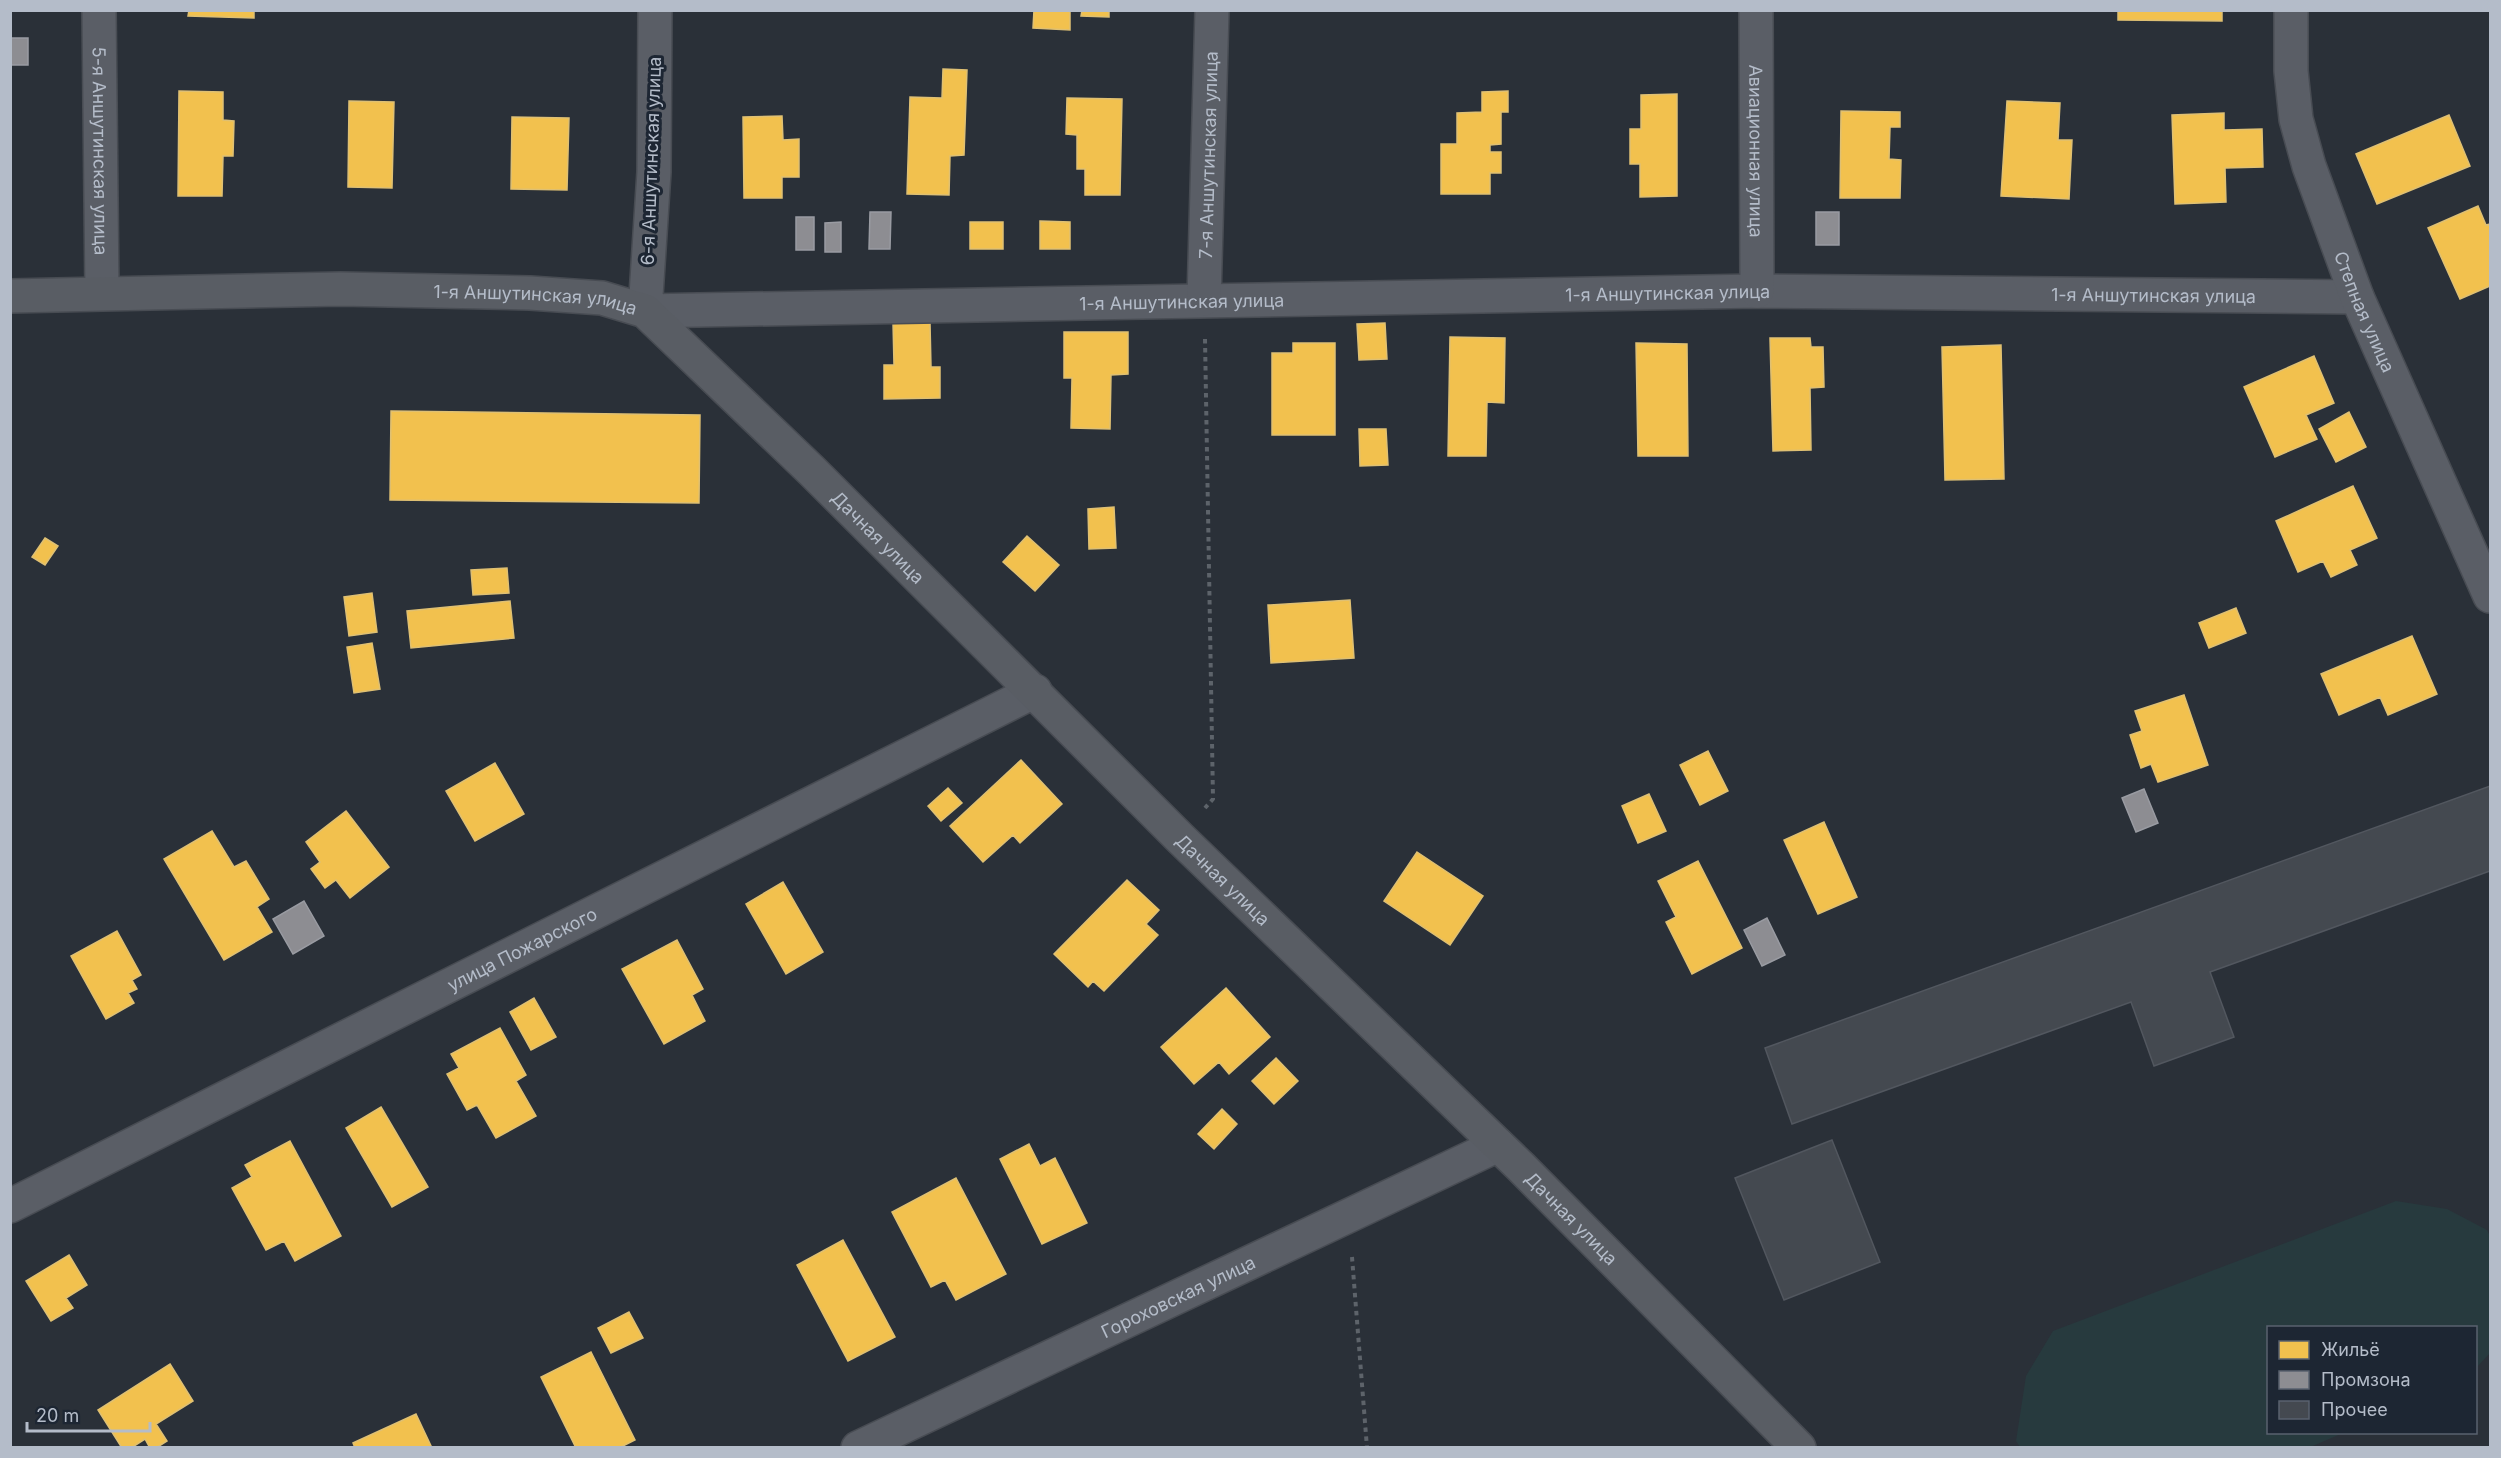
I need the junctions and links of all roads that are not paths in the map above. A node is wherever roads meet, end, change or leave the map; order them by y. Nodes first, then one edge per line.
1 (99, 10) edge
2 (655, 10) edge
3 (1212, 10) edge
4 (1756, 10) edge
5 (2291, 10) edge
6 (1756, 291) junction
7 (102, 292) junction
8 (10, 296) edge
9 (2357, 297) junction
10 (1204, 299) junction
11 (645, 311) junction
12 (2490, 597) edge
13 (1035, 691) junction
14 (1498, 1145) junction
15 (10, 1206) edge
16 (858, 1448) edge
17 (1799, 1448) edge

1 - 7 street, 5-я Аншутинская улица
2 - 11 street, 6-я Аншутинская улица
3 - 10 street, 7-я Аншутинская улица
4 - 6 street, Авиационная улица
5 - 9 street, Степная улица
6 - 9 street, 1-я Аншутинская улица
6 - 10 street, 1-я Аншутинская улица
7 - 8 street, 1-я Аншутинская улица
7 - 11 street, 1-я Аншутинская улица
9 - 12 street, Степная улица
10 - 11 street, 1-я Аншутинская улица
11 - 13 street, Дачная улица
13 - 14 street, Дачная улица
13 - 15 street, улица Пожарского
14 - 16 street, Гороховская улица
14 - 17 street, Дачная улица

